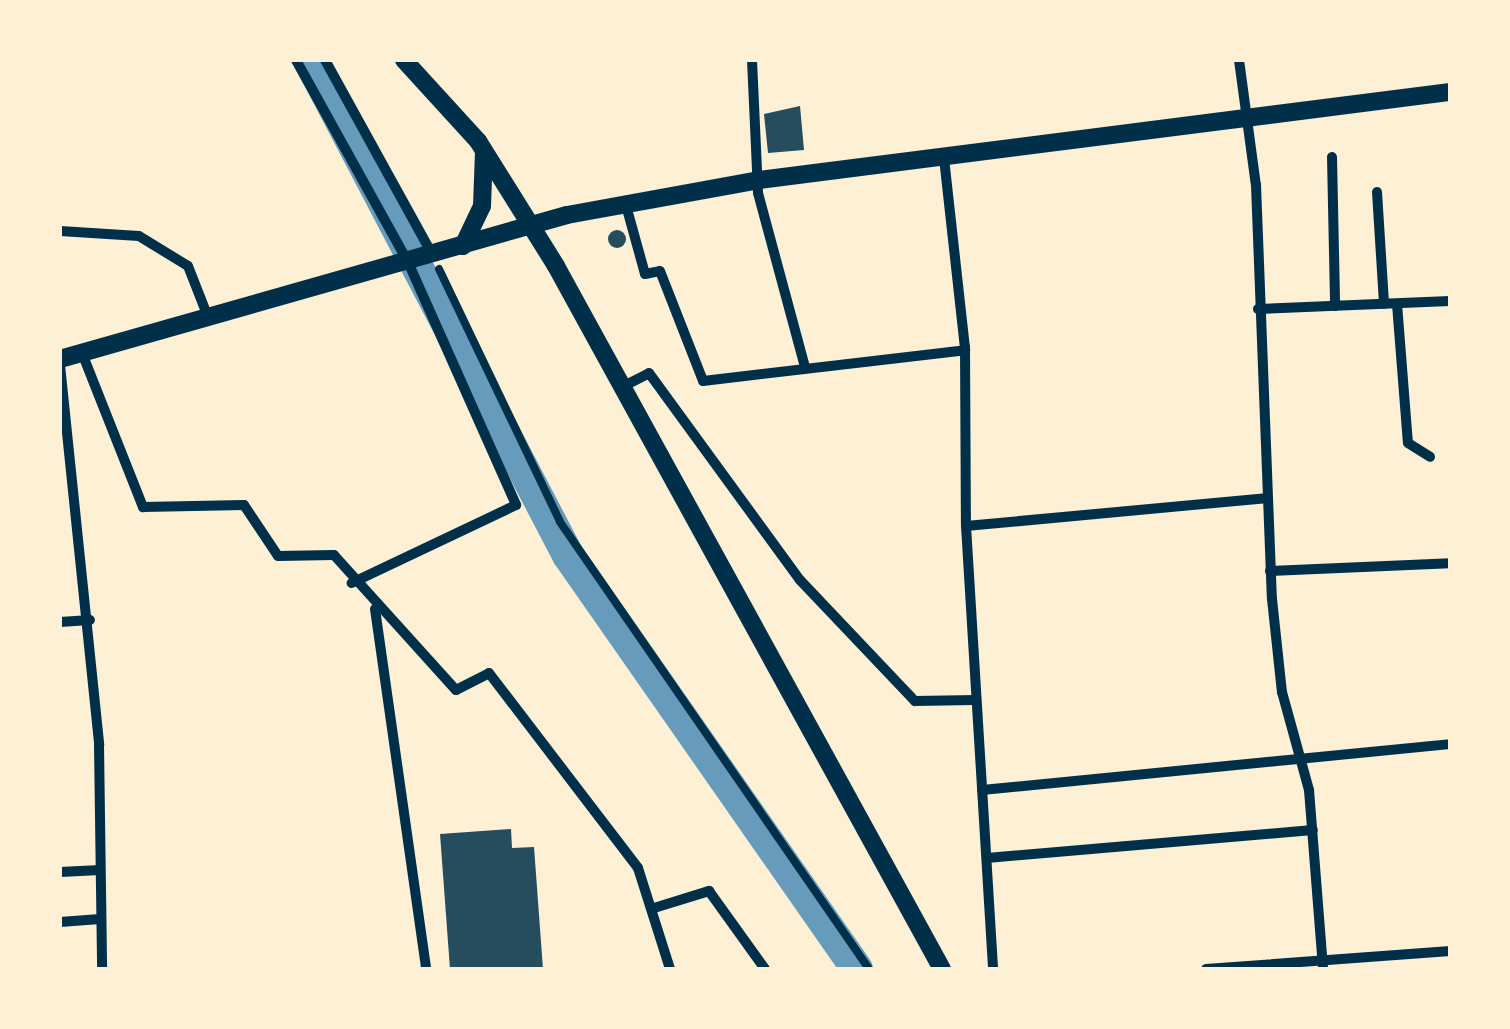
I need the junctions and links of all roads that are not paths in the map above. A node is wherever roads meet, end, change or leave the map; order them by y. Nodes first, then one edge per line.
1 (296, 60) edge
2 (325, 60) edge
3 (404, 60) edge
4 (752, 60) edge
5 (1238, 60) edge
6 (1450, 92) edge
7 (1247, 120) junction
8 (484, 151) junction
9 (1332, 156) dead end
10 (944, 158) junction
11 (759, 180) junction
12 (1378, 192) dead end
13 (627, 209) junction
14 (532, 226) junction
15 (60, 231) edge
16 (463, 246) junction
17 (408, 262) junction
18 (436, 262) junction
19 (1450, 301) edge
20 (1384, 304) junction
21 (1396, 304) junction
22 (1334, 306) junction
23 (1258, 309) junction
24 (208, 317) junction
25 (965, 350) junction
26 (82, 353) junction
27 (60, 362) edge
28 (805, 367) junction
29 (624, 386) junction
30 (1430, 457) dead end
31 (1266, 498) junction
32 (966, 526) junction
33 (1450, 564) edge
34 (1270, 571) junction
35 (352, 583) junction
36 (375, 608) junction
37 (90, 620) junction
38 (60, 622) edge
39 (976, 700) junction
40 (1450, 744) edge
41 (1299, 762) junction
42 (982, 790) junction
43 (1314, 830) junction
44 (987, 858) junction
45 (100, 870) junction
46 (60, 872) edge
47 (654, 908) junction
48 (100, 919) junction
49 (60, 922) edge
50 (1450, 951) edge
51 (1322, 964) edge
52 (102, 969) edge
53 (426, 969) edge
54 (670, 969) edge
55 (765, 969) edge
56 (869, 969) edge
57 (942, 969) edge
58 (992, 969) edge
59 (1206, 969) edge

1 - 17 street
2 - 18 street
3 - 8 main road
4 - 11 street
5 - 7 street
6 - 7 main road
7 - 10 main road
7 - 23 street
8 - 14 main road
8 - 16 main road
9 - 22 street
10 - 11 main road
10 - 25 street
11 - 13 main road
11 - 28 street
12 - 20 street
13 - 14 main road
13 - 28 street
14 - 16 main road
14 - 29 main road
15 - 24 street
16 - 18 main road
17 - 18 main road
17 - 24 main road
17 - 35 street
18 - 56 street
19 - 21 street
20 - 21 street
20 - 22 street
21 - 30 street
22 - 23 street
23 - 31 street
24 - 26 main road
25 - 28 street
25 - 32 street
26 - 27 main road
26 - 35 street
27 - 37 street
29 - 39 street
29 - 57 main road
31 - 32 street
31 - 34 street
32 - 39 street
33 - 34 street
34 - 41 street
35 - 36 street
36 - 47 street
36 - 53 street
37 - 38 street
37 - 45 street
39 - 42 street
40 - 41 street
41 - 42 street
41 - 43 street
42 - 44 street
43 - 44 street
43 - 51 street
44 - 58 street
45 - 46 street
45 - 48 street
47 - 54 street
47 - 55 street
48 - 49 street
48 - 52 street
50 - 51 street
51 - 59 street

